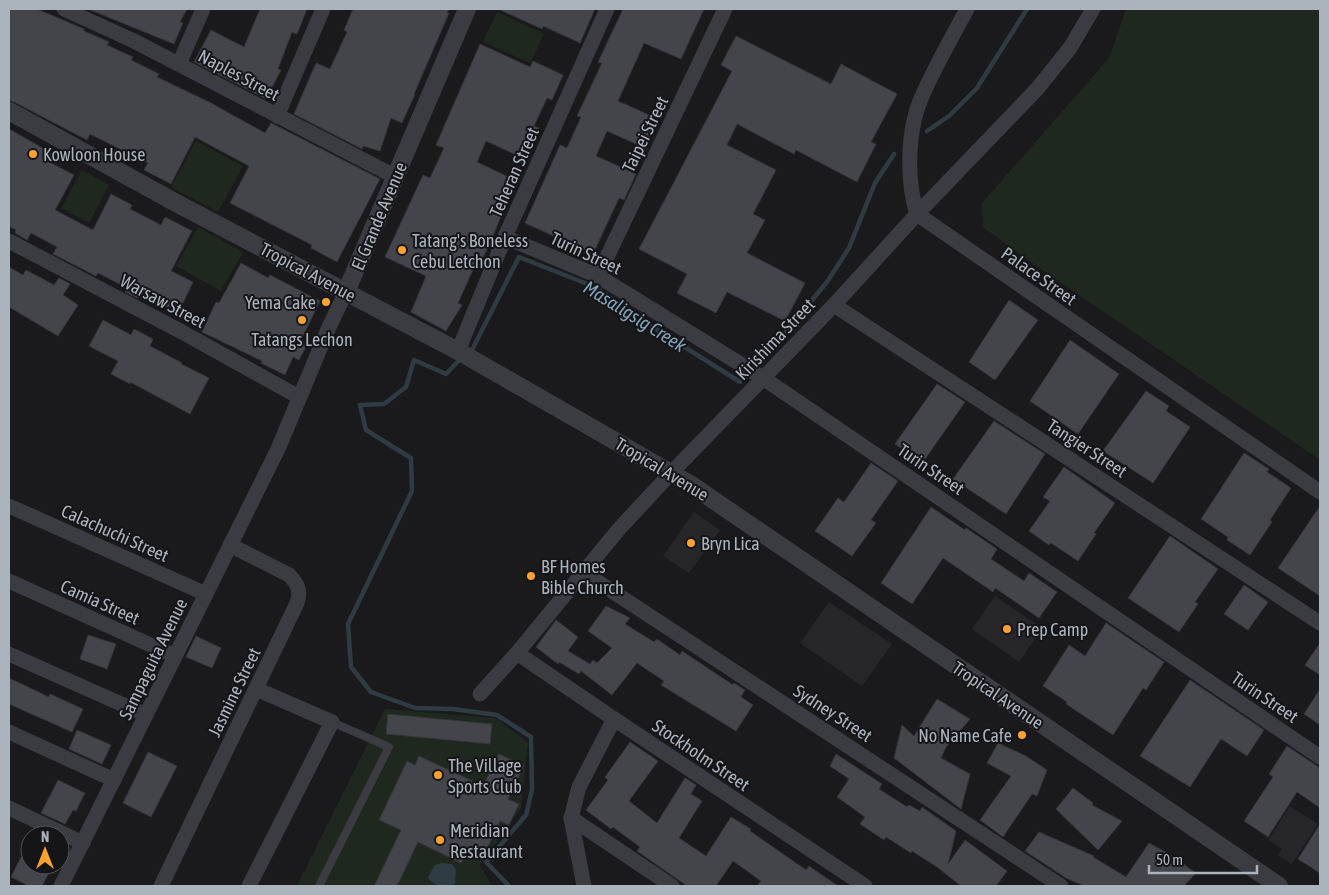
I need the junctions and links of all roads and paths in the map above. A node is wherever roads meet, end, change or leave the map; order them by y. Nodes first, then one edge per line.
1 (64, 9) edge
2 (203, 9) edge
3 (323, 9) edge
4 (467, 9) edge
5 (607, 9) edge
6 (725, 9) edge
7 (967, 9) edge
8 (1093, 9) edge
9 (88, 13) edge
10 (179, 64) junction
11 (9, 111) edge
12 (277, 116) junction
13 (396, 177) junction
14 (916, 214) junction
15 (506, 237) junction
16 (9, 241) edge
17 (598, 276) junction
18 (346, 292) junction
19 (834, 306) junction
20 (458, 351) junction
21 (763, 378) junction
22 (299, 397) junction
23 (278, 449) joint
24 (671, 473) junction
25 (1320, 492) edge
26 (9, 506) edge
27 (230, 545) junction
28 (583, 572) junction
29 (9, 581) edge
30 (206, 594) junction
31 (1320, 623) edge
32 (517, 653) junction
33 (9, 654) edge
34 (175, 656) junction
35 (256, 689) junction
36 (480, 694) dead end
37 (146, 715) junction
38 (614, 719) junction
39 (332, 722) junction
40 (9, 732) edge
41 (1320, 757) edge
42 (114, 780) junction
43 (9, 808) edge
44 (571, 818) junction
45 (83, 843) junction
46 (61, 886) edge
47 (161, 886) edge
48 (249, 886) edge
49 (319, 886) edge
50 (584, 886) edge
51 (672, 886) edge
52 (865, 886) edge
53 (1061, 886) edge
54 (1279, 886) edge

1 - 9 street, Naples Street
2 - 10 street
3 - 12 street
4 - 13 street, El Grande Avenue
5 - 15 street, Teheran Street
6 - 17 street, Taipei Street
7 - 14 street
8 - 14 street, Kirishima Street
9 - 10 street, Naples Street
10 - 12 street, Naples Street
11 - 18 street, Tropical Avenue
12 - 13 street, Naples Street
13 - 18 street, El Grande Avenue
14 - 19 street, Kirishima Street
14 - 25 street, Palace Street
15 - 17 street, Turin Street
15 - 20 street, Teheran Street
16 - 22 street, Warsaw Street
17 - 21 street, Turin Street
18 - 20 street, Tropical Avenue
18 - 22 street, El Grande Avenue
19 - 21 street, Kirishima Street
19 - 31 street, Tangier Street
20 - 24 street, Tropical Avenue
21 - 24 street, Kirishima Street
21 - 41 street, Turin Street
22 - 23 street, El Grande Avenue
23 - 27 street, Sampaguita Avenue
24 - 28 street, Kirishima Street
24 - 54 street, Tropical Avenue
26 - 30 street, Calachuchi Street
27 - 30 street, Sampaguita Avenue
27 - 35 street, Jasmine Street
28 - 32 street, Kirishima Street
28 - 53 street, Sydney Street
29 - 34 street, Camia Street
30 - 34 street, Sampaguita Avenue
32 - 36 street, Kirishima Street
32 - 38 street, Stockholm Street
33 - 37 street
34 - 37 street, Sampaguita Avenue
35 - 39 street
35 - 47 street, Jasmine Street
37 - 42 street, Sampaguita Avenue
38 - 44 street
38 - 52 street, Stockholm Street
39 - 48 street
39 - 49 lane
40 - 42 street
42 - 45 street, Sampaguita Avenue
43 - 45 street
44 - 50 street
44 - 51 street
45 - 46 street, Sampaguita Avenue

